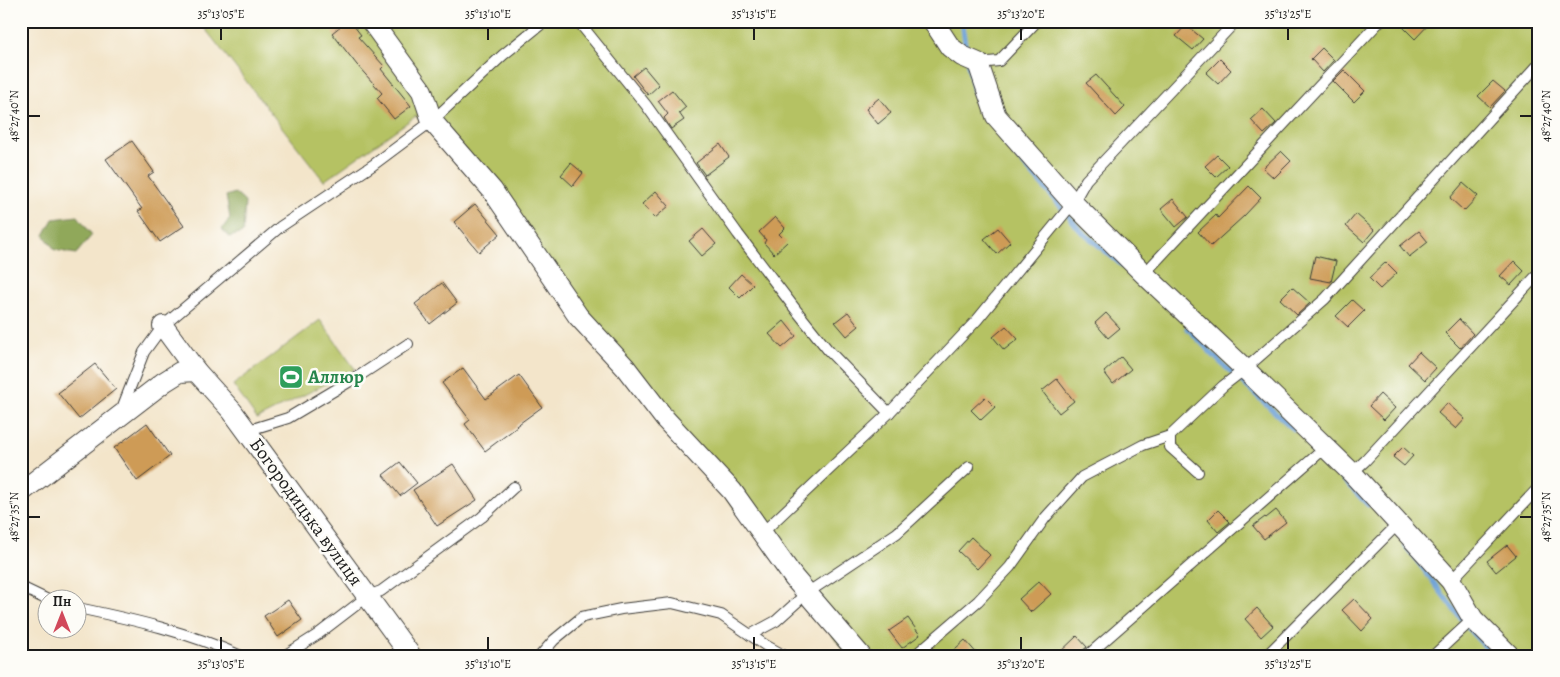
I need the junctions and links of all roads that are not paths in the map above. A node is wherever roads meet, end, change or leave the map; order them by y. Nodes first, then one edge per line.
1 (372, 21) edge
2 (545, 21) edge
3 (578, 21) edge
4 (933, 21) edge
5 (1038, 21) edge
6 (1236, 21) edge
7 (1380, 21) edge
8 (971, 60) junction
9 (1539, 64) edge
10 (432, 121) junction
11 (1073, 203) junction
12 (1539, 273) edge
13 (1144, 274) junction
14 (163, 326) junction
15 (408, 344) dead end
16 (196, 371) junction
17 (1239, 374) junction
18 (889, 413) junction
19 (119, 417) junction
20 (246, 431) junction
21 (1170, 436) junction
22 (1326, 447) junction
23 (969, 467) dead end
24 (1198, 472) dead end
25 (1352, 472) junction
26 (514, 487) dead end
27 (1539, 487) edge
28 (21, 492) edge
29 (1399, 523) junction
30 (762, 533) junction
31 (1451, 581) junction
32 (21, 587) edge
33 (807, 593) junction
34 (38, 595) edge
35 (368, 596) junction
36 (88, 610) edge
37 (1468, 623) junction
38 (750, 635) junction
39 (241, 656) edge
40 (284, 656) edge
41 (411, 656) edge
42 (540, 656) edge
43 (785, 656) edge
44 (861, 656) edge
45 (914, 656) edge
46 (1087, 656) edge
47 (1266, 656) edge
48 (1433, 656) edge
49 (1510, 656) edge

1 - 10 street
2 - 10 lane
3 - 18 lane
4 - 8 street
5 - 8 lane
6 - 11 lane
7 - 13 lane
8 - 11 street
9 - 17 lane
10 - 14 lane
10 - 30 street
11 - 13 street
11 - 18 lane
12 - 25 lane
13 - 17 street
14 - 16 street, Богородицька вулиця
14 - 19 lane
15 - 20 lane
16 - 19 street
16 - 20 street, Богородицька вулиця
17 - 21 lane
17 - 22 street
18 - 30 lane
19 - 28 street
20 - 35 street, Богородицька вулиця
21 - 24 lane
21 - 45 lane
22 - 25 street
22 - 46 lane
23 - 33 lane
25 - 29 street
26 - 35 lane
27 - 31 lane
29 - 31 street
29 - 47 lane
30 - 33 street
31 - 37 street
32 - 34 lane
33 - 38 lane
33 - 44 street
35 - 40 lane
35 - 41 street, Богородицька вулиця
36 - 39 lane
37 - 48 lane
37 - 49 street
38 - 42 lane
38 - 43 lane

